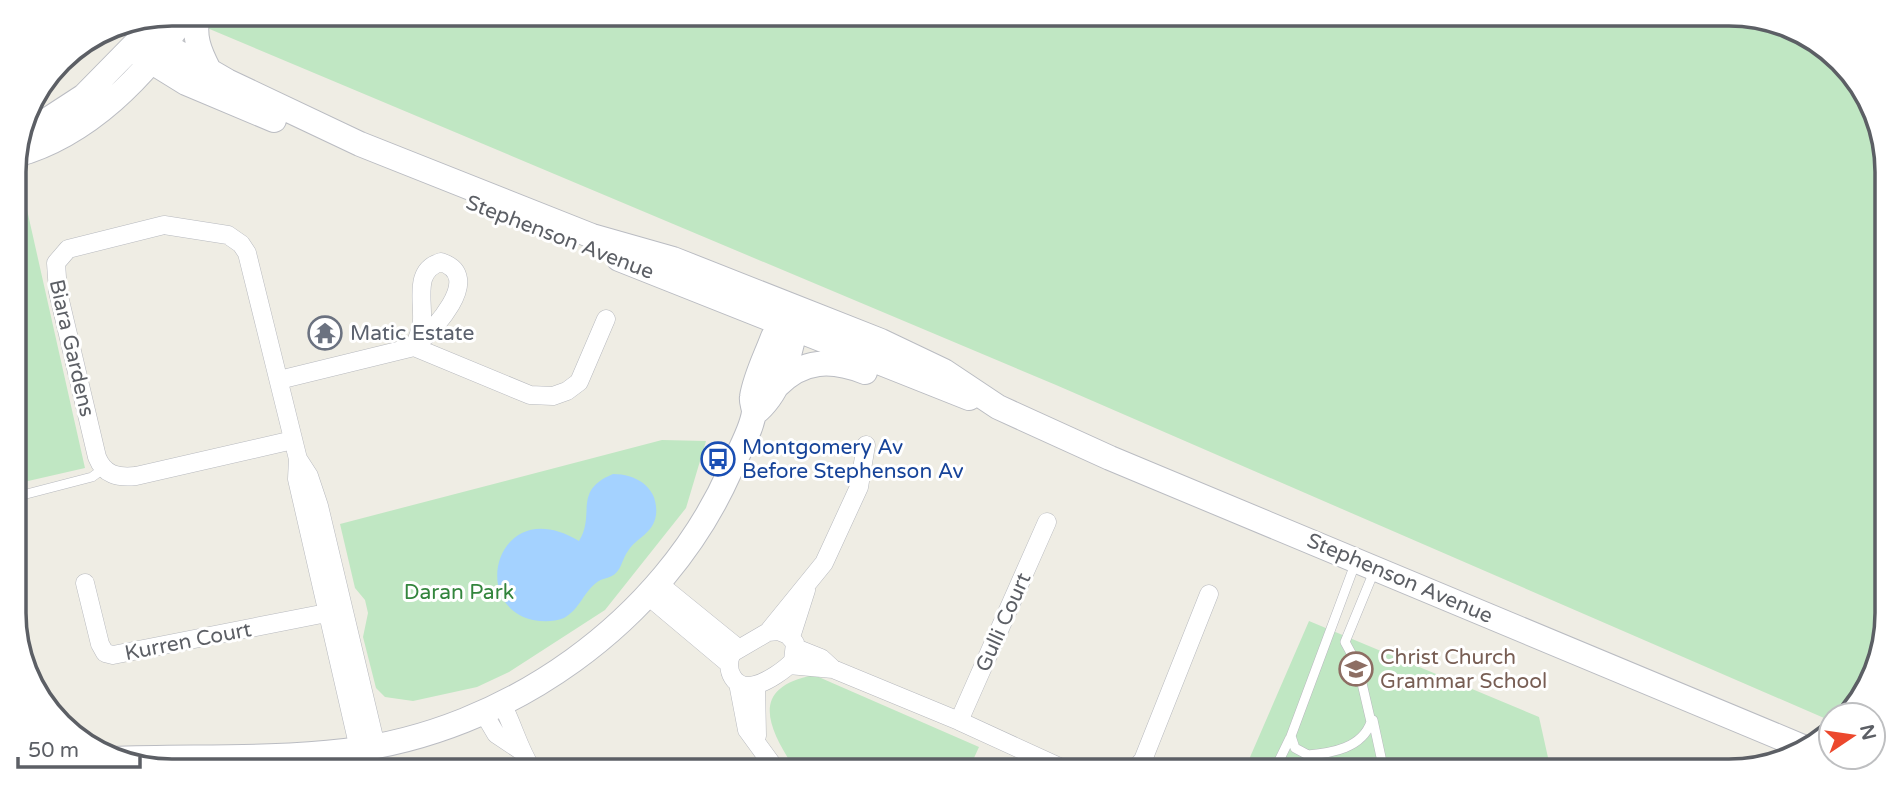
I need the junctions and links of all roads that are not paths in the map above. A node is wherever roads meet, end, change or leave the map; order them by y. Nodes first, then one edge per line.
1 (169, 27) edge
2 (196, 27) edge
3 (151, 41) edge
4 (209, 70) junction
5 (36, 119) edge
6 (29, 150) edge
7 (673, 259) junction
8 (606, 319) dead end
9 (832, 321) junction
10 (795, 328) junction
11 (279, 380) junction
12 (774, 390) junction
13 (952, 394) junction
14 (998, 407) junction
15 (754, 414) junction
16 (293, 440) junction
17 (866, 445) dead end
18 (103, 469) junction
19 (26, 494) edge
20 (1047, 523) dead end
21 (1366, 564) junction
22 (85, 583) dead end
23 (807, 587) junction
24 (652, 589) junction
25 (1209, 594) dead end
26 (335, 612) junction
27 (768, 632) junction
28 (793, 642) junction
29 (733, 656) junction
30 (789, 665) junction
31 (833, 669) junction
32 (747, 684) junction
33 (493, 708) junction
34 (1371, 715) junction
35 (959, 721) junction
36 (1291, 736) junction
37 (1794, 743) edge
38 (368, 747) junction
39 (1041, 758) edge
40 (1144, 758) edge
41 (1280, 758) edge
42 (1381, 758) edge
43 (243, 759) edge
44 (525, 759) edge
45 (769, 759) edge

1 - 3 main road
2 - 4 main road
3 - 4 main road, Stephenson Avenue
3 - 5 main road
3 - 6 main road
3 - 10 main road, Stephenson Avenue
4 - 7 main road, Stephenson Avenue
7 - 9 main road, Stephenson Avenue
7 - 10 main road
8 - 11 street
9 - 10 main road
9 - 14 main road, Stephenson Avenue
10 - 12 main road
10 - 13 main road, Stephenson Avenue
10 - 15 main road
11 - 16 street, Biara Gardens
11 - 18 street, Biara Gardens
12 - 13 main road
12 - 15 main road
13 - 14 main road, Stephenson Avenue
14 - 21 main road, Stephenson Avenue
15 - 24 main road
16 - 18 street
16 - 26 street, Biara Gardens
17 - 23 street
18 - 19 lane
20 - 35 street, Gulli Court
21 - 34 lane
21 - 36 lane
21 - 37 main road, Stephenson Avenue
22 - 26 street, Kurren Court
23 - 27 street
23 - 28 street
24 - 29 street
24 - 33 main road
25 - 40 street
26 - 38 street, Biara Gardens
27 - 28 street
27 - 29 street
28 - 30 street
28 - 31 street
29 - 32 street
30 - 31 street
30 - 32 street
31 - 35 street
32 - 45 street
33 - 38 main road
33 - 44 street
34 - 36 lane
34 - 42 lane
35 - 39 street
36 - 41 lane
38 - 43 main road

